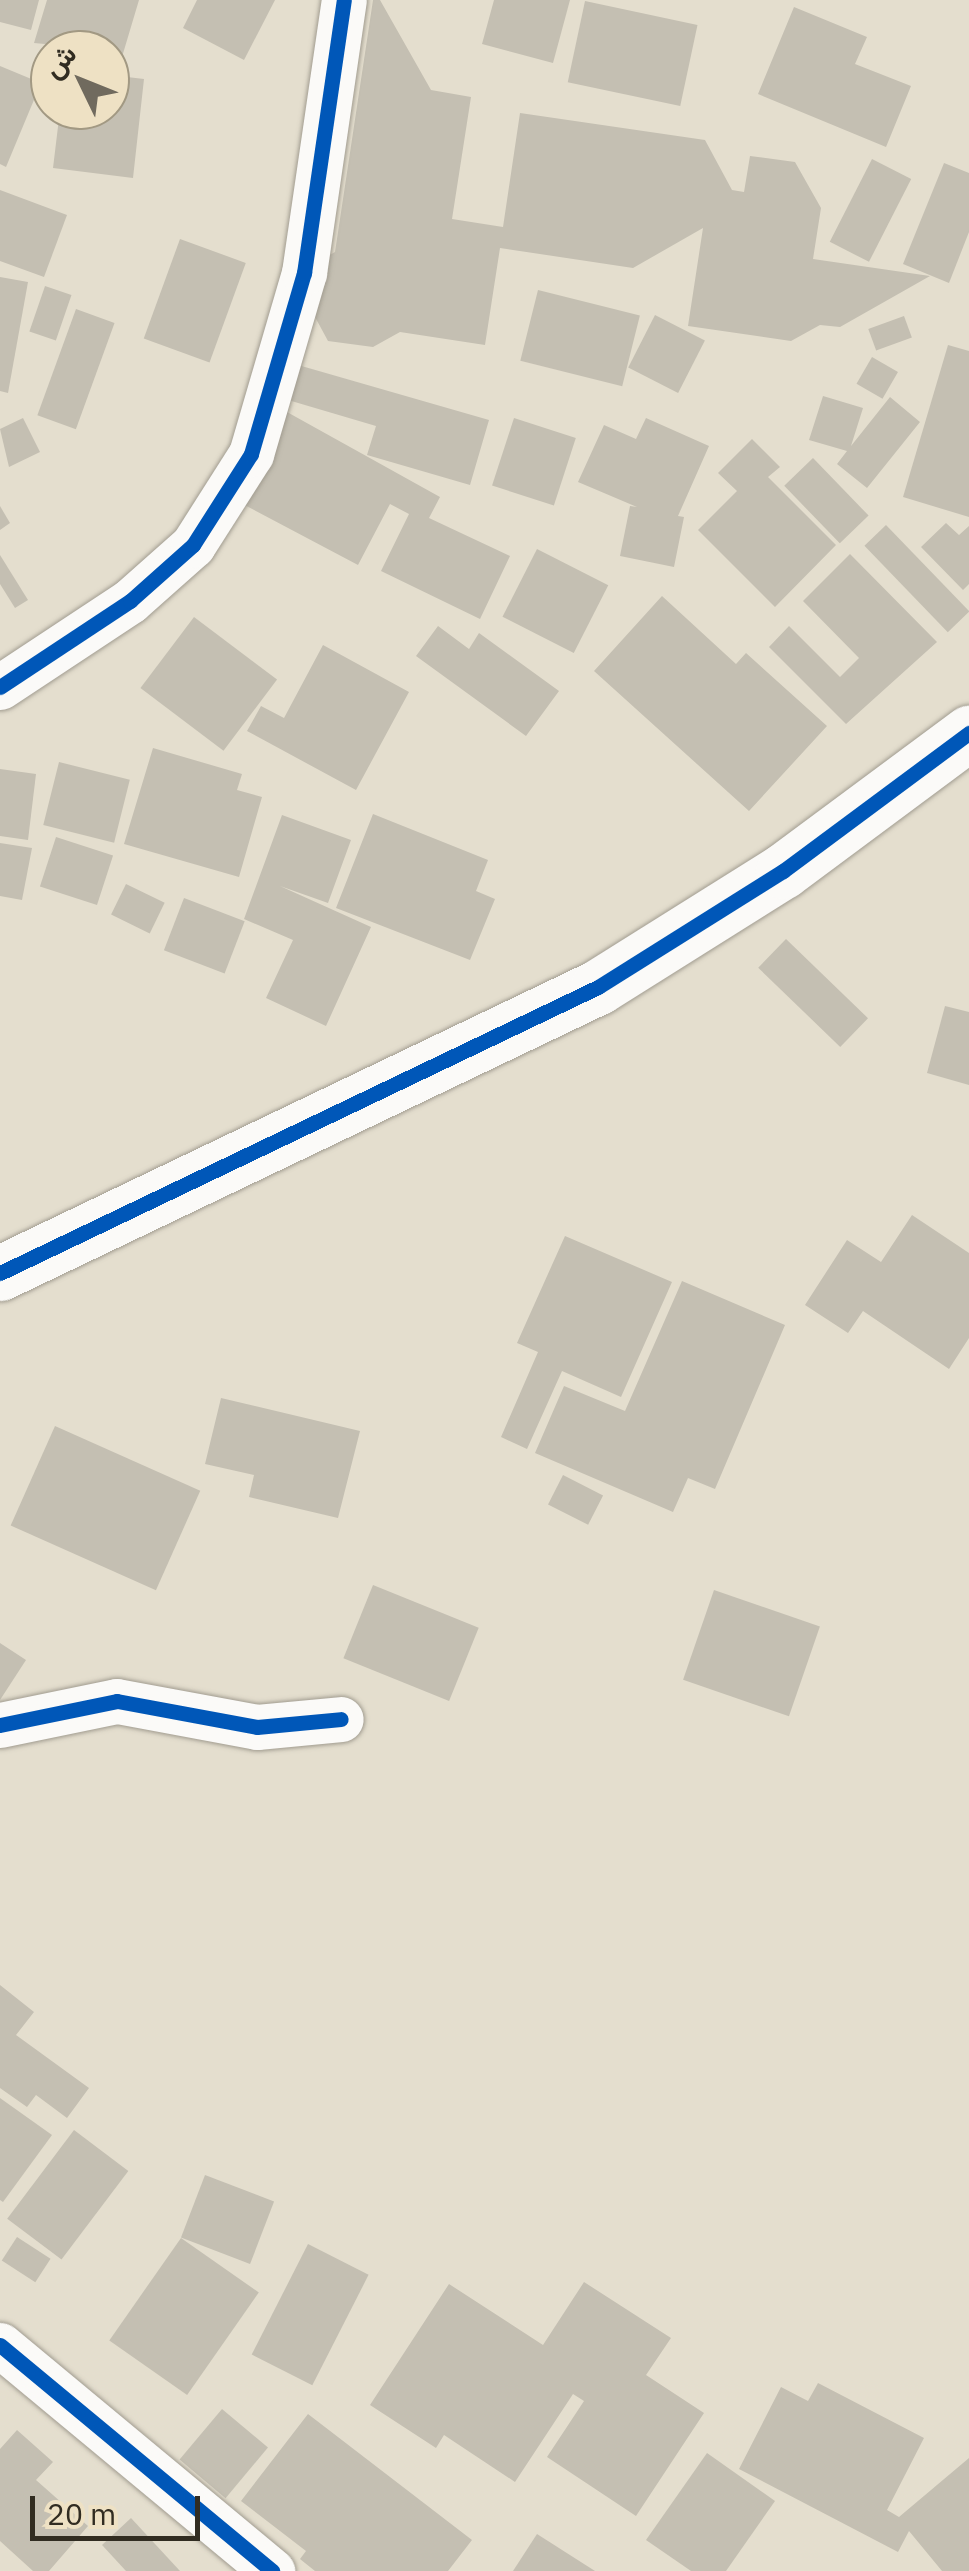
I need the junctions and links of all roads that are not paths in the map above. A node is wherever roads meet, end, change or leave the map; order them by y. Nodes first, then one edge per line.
1 (344, 0) edge
2 (0, 687) edge
3 (969, 733) edge
4 (0, 1273) edge
5 (341, 1719) dead end
6 (0, 1725) edge
7 (0, 2345) edge
8 (272, 2571) edge

1 - 2 street
3 - 4 street
5 - 6 street
7 - 8 street

